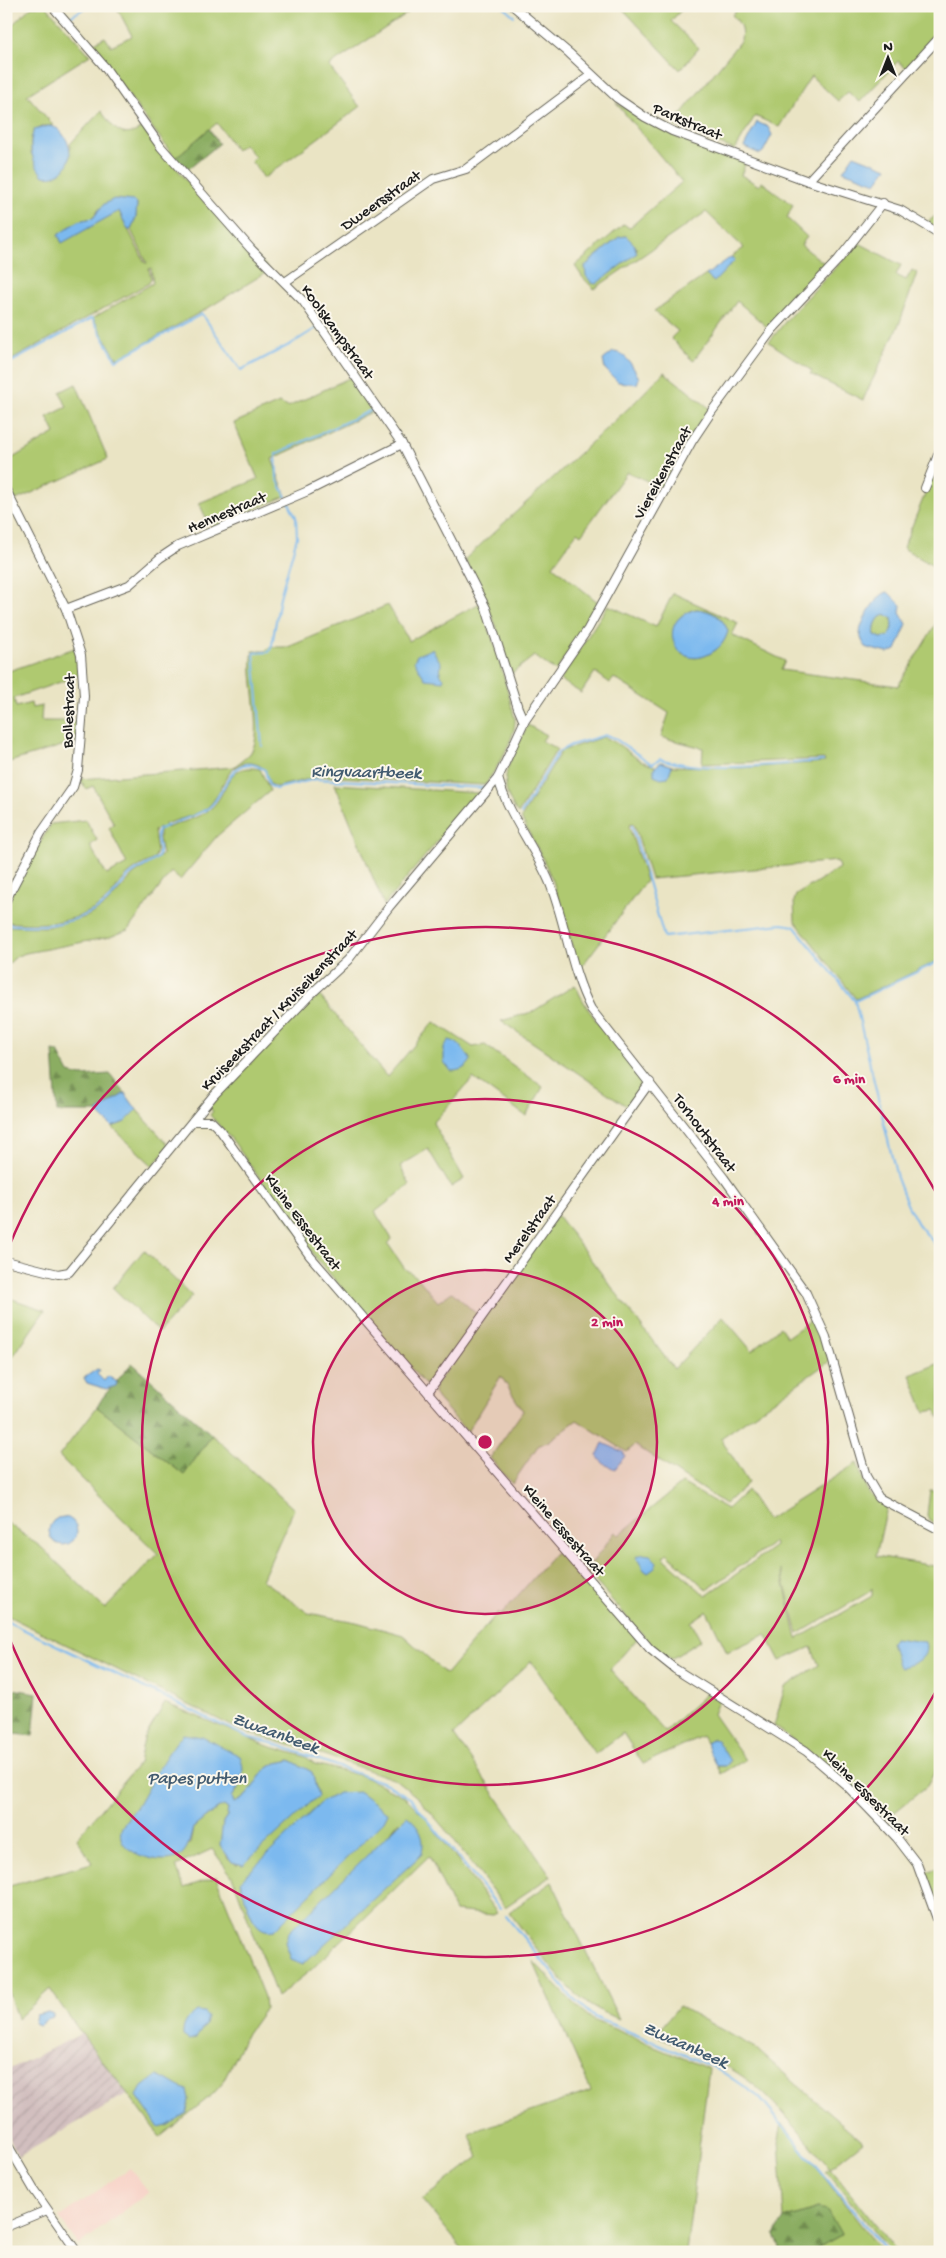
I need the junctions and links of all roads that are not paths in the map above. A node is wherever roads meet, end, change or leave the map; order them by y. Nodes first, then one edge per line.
1 (52, 6) edge
2 (514, 6) edge
3 (940, 37) edge
4 (591, 75) junction
5 (808, 181) junction
6 (882, 203) junction
7 (940, 234) edge
8 (285, 282) junction
9 (402, 444) junction
10 (940, 450) edge
11 (931, 475) junction
12 (940, 480) edge
13 (925, 488) dead end
14 (6, 490) edge
15 (66, 609) junction
16 (524, 722) junction
17 (498, 778) junction
18 (6, 900) edge
19 (650, 1082) junction
20 (192, 1121) junction
21 (6, 1261) edge
22 (428, 1392) junction
23 (940, 1530) edge
24 (940, 1928) edge
25 (6, 2142) edge
26 (48, 2210) junction
27 (6, 2227) edge
28 (77, 2252) edge

1 - 8 street, Koolskampstraat
2 - 4 street, Parkstraat
3 - 5 street
4 - 5 street, Parkstraat
4 - 8 street, Dweersstraat
5 - 6 street, Parkstraat
6 - 7 street, Parkstraat
6 - 16 street, Viereikenstraat
8 - 9 street, Koolskampstraat
9 - 15 street, Hennestraat
9 - 16 street, Koolskampstraat
10 - 11 street
11 - 12 street
11 - 13 street
14 - 15 street, Bollestraat
15 - 18 street, Bollestraat
16 - 17 street, Viereikenstraat
17 - 19 street, Torhoutstraat
17 - 20 street, Kruiseekstraat / Kruiseikenstraat
19 - 22 street, Merelstraat
19 - 23 street, Torhoutstraat
20 - 21 street, Kruiseekstraat / Kruiseikenstraat
20 - 22 street, Kleine Essestraat
22 - 24 street, Kleine Essestraat
25 - 26 street
26 - 27 street
26 - 28 street

